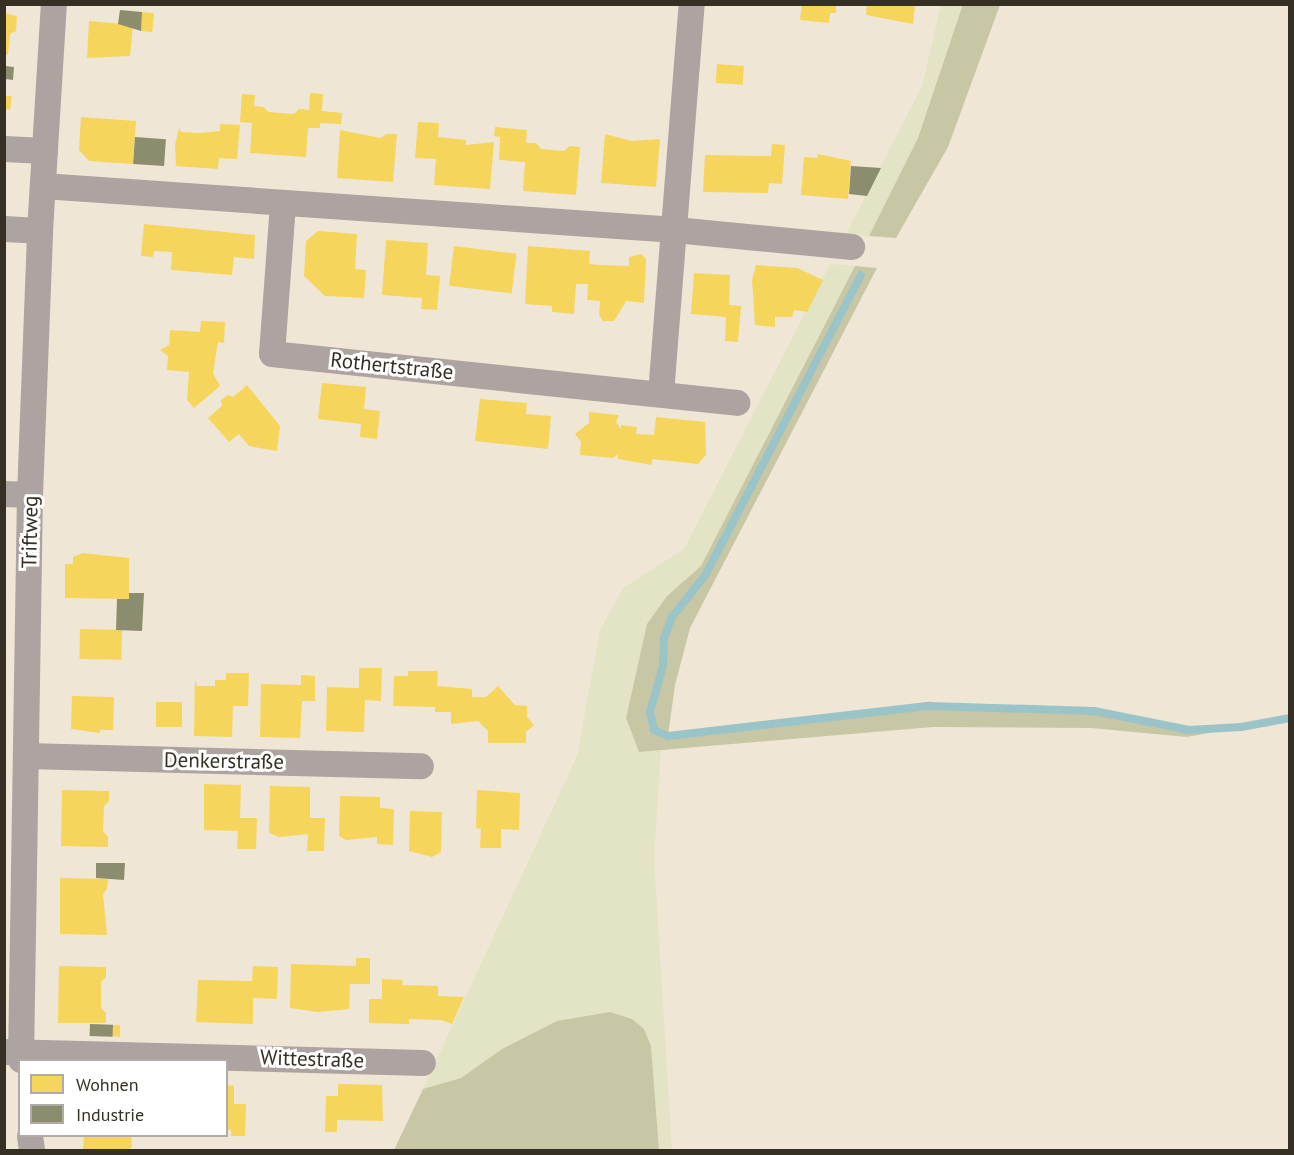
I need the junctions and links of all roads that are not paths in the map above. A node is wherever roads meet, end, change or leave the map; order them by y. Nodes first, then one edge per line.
1 (54, 4) edge
2 (692, 4) edge
3 (4, 149) edge
4 (45, 151) junction
5 (43, 186) junction
6 (283, 204) junction
7 (4, 229) edge
8 (675, 230) junction
9 (40, 231) junction
10 (852, 247) dead end
11 (661, 394) junction
12 (737, 403) dead end
13 (4, 494) edge
14 (30, 495) junction
15 (15, 674) edge
16 (26, 756) junction
17 (422, 765) dead end
18 (16, 1055) edge
19 (220, 1059) edge
20 (228, 1059) edge
21 (423, 1063) dead end

1 - 4 street, Triftweg
2 - 8 street
3 - 4 street
4 - 5 street, Triftweg
5 - 6 street
5 - 9 street, Triftweg
6 - 8 street
6 - 11 street, Rothertstraße
7 - 9 street
8 - 10 street
8 - 11 street
9 - 14 street, Triftweg
11 - 12 street, Rothertstraße
13 - 14 street
14 - 15 street, Triftweg
15 - 16 street, Triftweg
16 - 17 street, Denkerstraße
16 - 18 street, Triftweg
18 - 19 street, Wittestraße
20 - 21 street, Wittestraße

